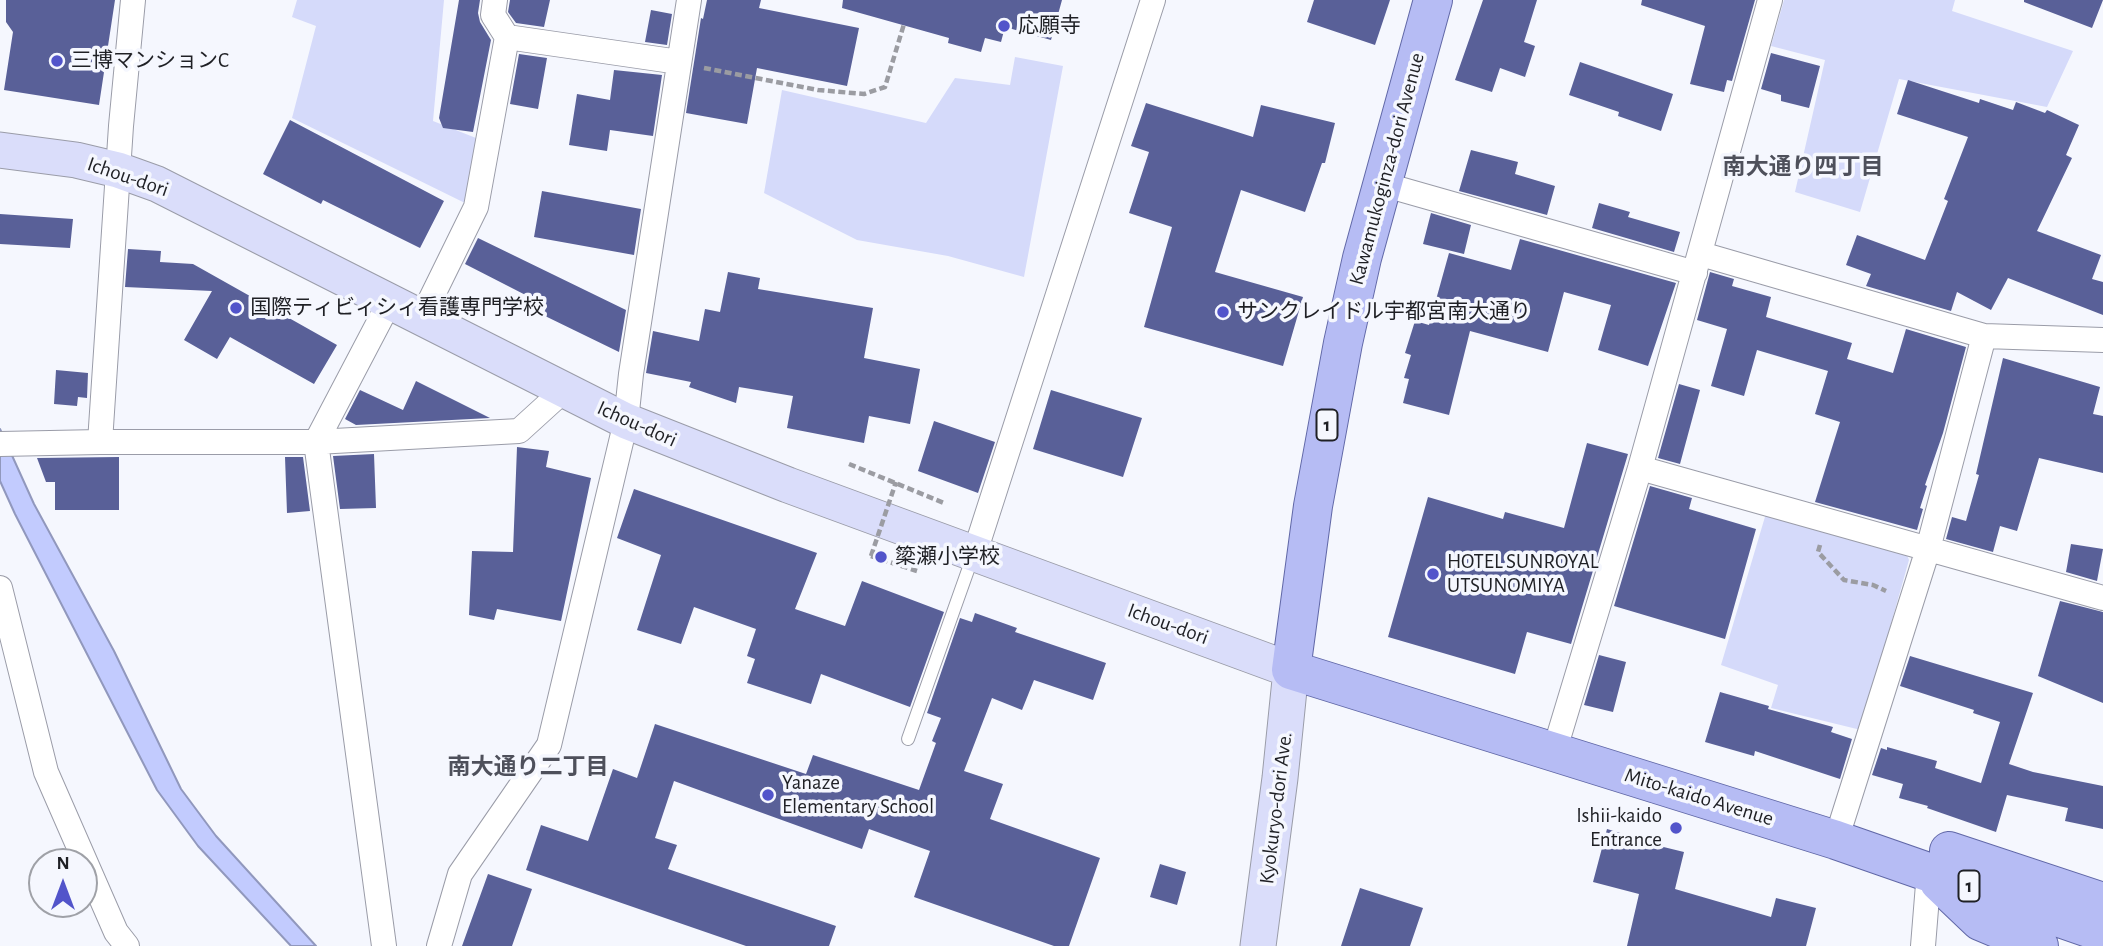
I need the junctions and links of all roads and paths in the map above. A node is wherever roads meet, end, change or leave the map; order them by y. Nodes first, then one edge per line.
1 (133, 0) edge
2 (495, 0) edge
3 (689, 0) edge
4 (1153, 0) edge
5 (1433, 0) edge
6 (1770, 0) edge
7 (904, 24) dead end
8 (507, 37) junction
9 (679, 62) junction
10 (0, 150) edge
11 (118, 170) junction
12 (1382, 184) junction
13 (1698, 264) junction
14 (390, 301) junction
15 (422, 317) junction
16 (1983, 336) junction
17 (2103, 340) edge
18 (563, 391) junction
19 (626, 421) junction
20 (100, 442) junction
21 (316, 442) junction
22 (0, 444) edge
23 (849, 464) dead end
24 (1640, 468) junction
25 (897, 482) junction
26 (944, 503) dead end
27 (1828, 521) junction
28 (1928, 548) junction
29 (975, 552) junction
30 (917, 571) dead end
31 (0, 588) edge
32 (1914, 594) junction
33 (2103, 598) edge
34 (1291, 670) junction
35 (908, 739) dead end
36 (1554, 752) junction
37 (1836, 840) junction
38 (1929, 872) junction
39 (2103, 902) edge
40 (2103, 933) edge
41 (127, 946) edge
42 (384, 946) edge
43 (439, 946) edge
44 (1258, 946) edge
45 (1923, 946) edge
46 (2039, 946) edge

1 - 11 street
2 - 8 street
3 - 9 street
4 - 29 street
5 - 12 main road, Kawamukoginza-dori Avenue / 1
6 - 13 street
7 - 9 path
8 - 9 street
8 - 15 street
9 - 19 street
10 - 11 street, Ichou-dori
11 - 14 street, Ichou-dori
11 - 20 street
12 - 13 street
12 - 34 main road, Kawamukoginza-dori Avenue / 1
13 - 16 street
13 - 24 street
14 - 15 street, Ichou-dori
14 - 21 street
15 - 18 street, Ichou-dori
16 - 17 street
16 - 28 street
18 - 19 street, Ichou-dori
18 - 21 street
19 - 29 street, Ichou-dori
19 - 43 street
20 - 21 street
20 - 22 street
21 - 42 street
23 - 25 path
24 - 27 street
24 - 36 street
25 - 26 path
25 - 30 path, bridge
27 - 28 street
27 - 32 path
28 - 32 street
28 - 33 street
29 - 34 street, Ichou-dori
29 - 35 lane
31 - 41 street
32 - 37 street
34 - 36 main road, Mito-kaido Avenue / 1
34 - 44 street, Kyokuryo-dori Ave.
36 - 37 main road, Mito-kaido Avenue / 1
37 - 38 main road, Mito-kaido Avenue / 1
37 - 39 main road
38 - 40 main road, Mito-kaido Avenue / 1
38 - 45 street
38 - 46 main road

